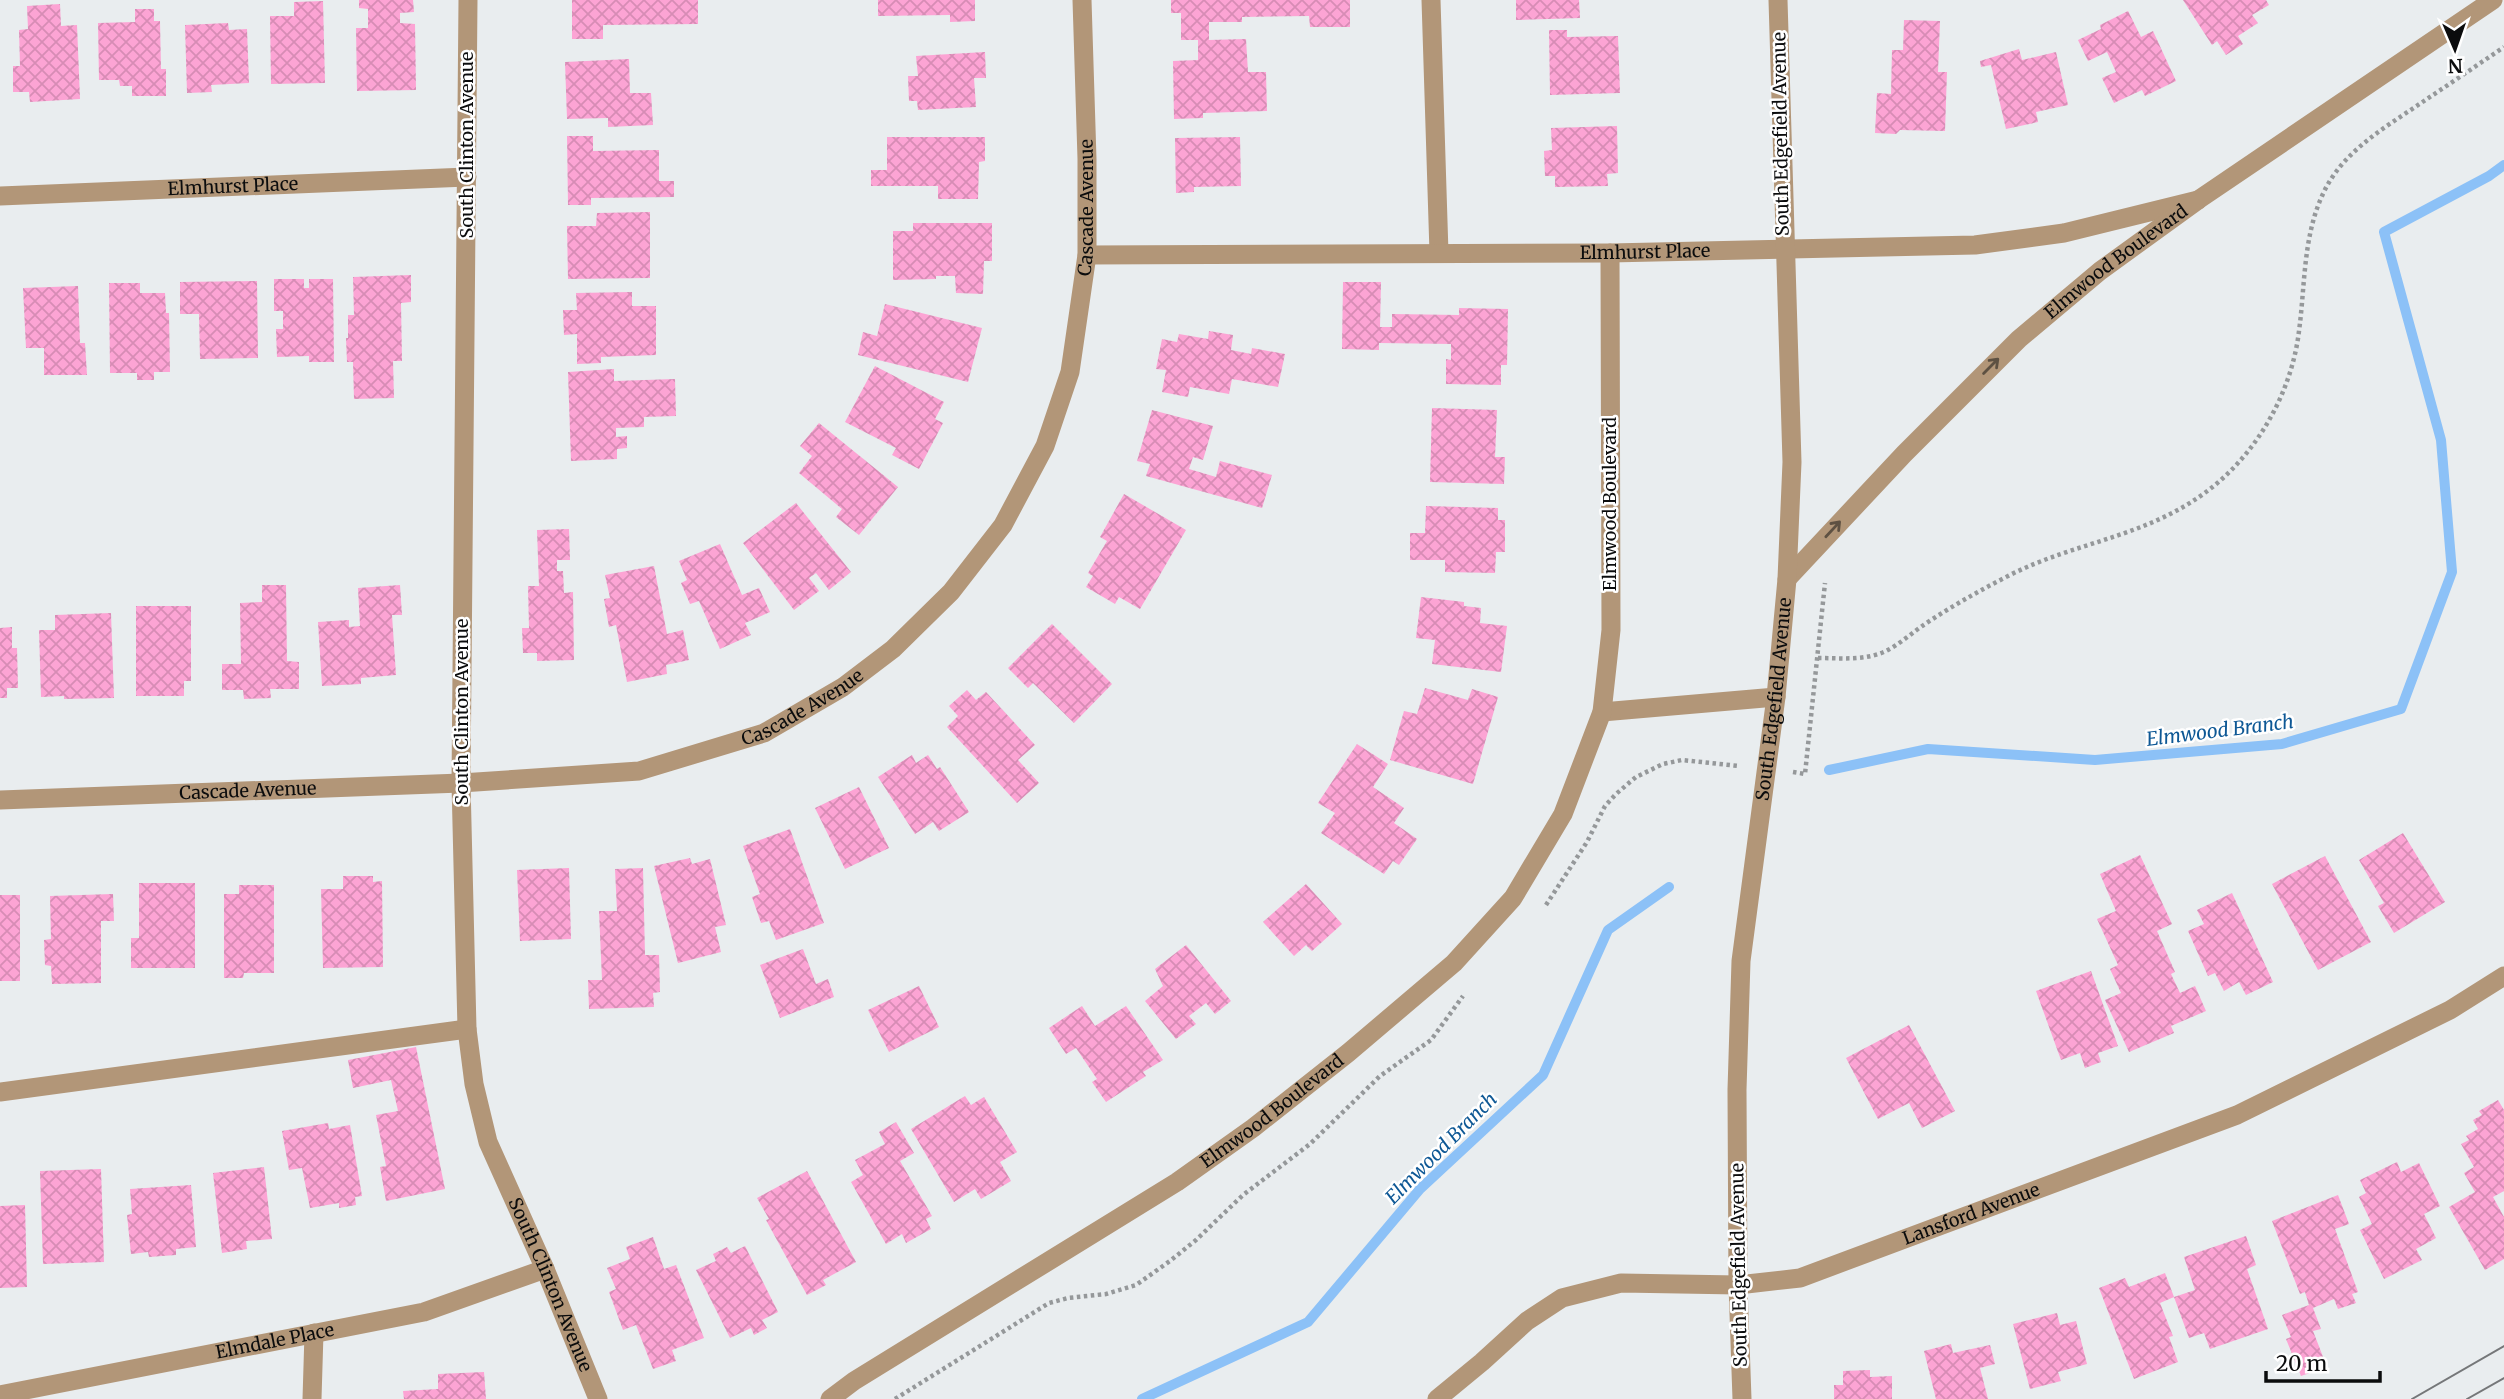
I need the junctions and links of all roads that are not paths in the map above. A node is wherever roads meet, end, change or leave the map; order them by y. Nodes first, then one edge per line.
1 (468, 0) edge
2 (1082, 0) edge
3 (1431, 0) edge
4 (1778, 0) edge
5 (2493, 0) edge
6 (467, 177) junction
7 (0, 196) edge
8 (2198, 200) junction
9 (1784, 250) junction
10 (1440, 253) junction
11 (1610, 253) junction
12 (1087, 255) junction
13 (1787, 579) junction
14 (1776, 697) junction
15 (1602, 712) junction
16 (461, 783) junction
17 (0, 800) edge
18 (2504, 976) edge
19 (467, 1029) junction
20 (0, 1092) edge
21 (545, 1269) junction
22 (1738, 1285) junction
23 (314, 1333) junction
24 (0, 1395) edge
25 (312, 1399) edge
26 (598, 1399) edge
27 (830, 1399) edge
28 (1437, 1399) edge
29 (1742, 1399) edge

1 - 6 street, South Clinton Avenue
2 - 12 street, Cascade Avenue
3 - 10 street
4 - 9 street, South Edgefield Avenue
5 - 8 street, Elmwood Boulevard
6 - 7 street, Elmhurst Place
6 - 16 street, South Clinton Avenue
8 - 9 street, Elmhurst Place
13 -> 8 street, Elmwood Boulevard
9 - 11 street, Elmhurst Place
9 - 13 street, South Edgefield Avenue
10 - 11 street, Elmhurst Place
10 - 12 street, Elmhurst Place
11 - 15 street, Elmwood Boulevard
12 - 16 street, Cascade Avenue
13 - 14 street, South Edgefield Avenue
14 - 15 street
14 - 22 street, South Edgefield Avenue
15 - 27 street, Elmwood Boulevard
16 - 17 street, Cascade Avenue
16 - 19 street, South Clinton Avenue
18 - 22 street, Lansford Avenue
19 - 20 street
19 - 21 street, South Clinton Avenue
21 - 23 street, Elmdale Place
21 - 26 street, South Clinton Avenue
22 - 28 street, Lansford Avenue
22 - 29 street, South Edgefield Avenue
23 - 24 street, Elmdale Place
23 - 25 street

